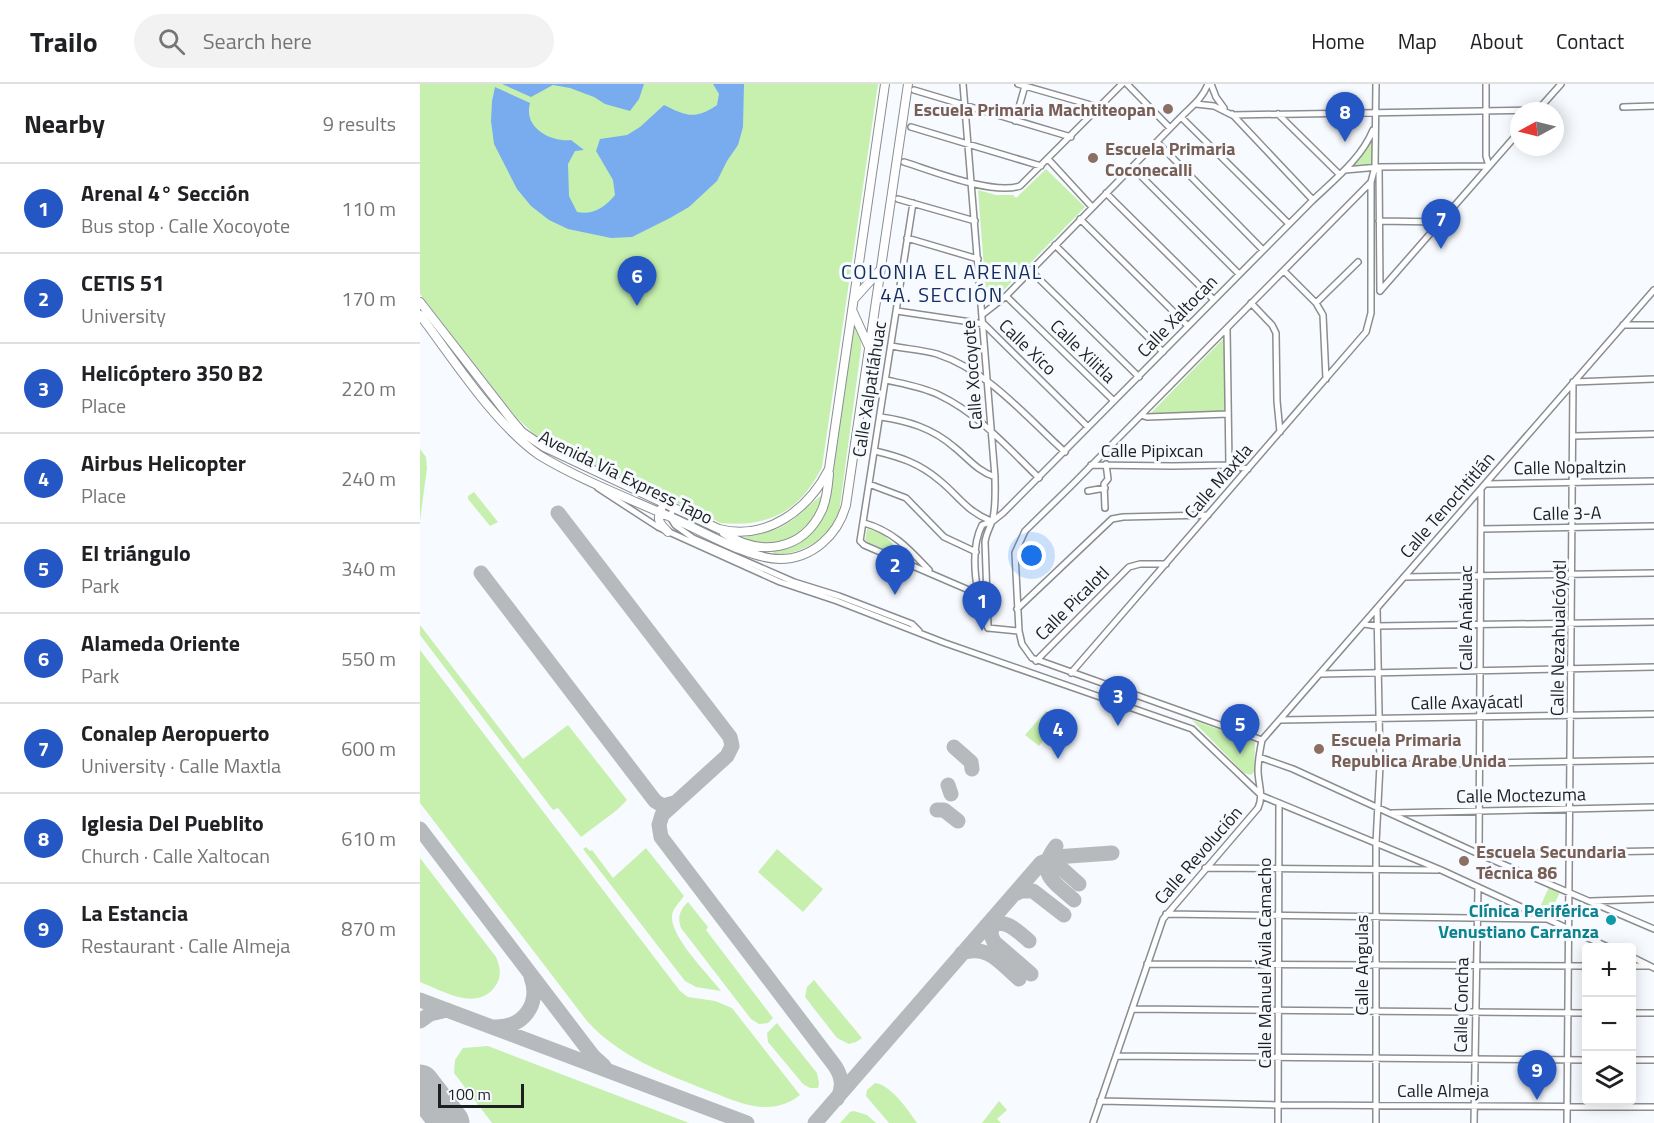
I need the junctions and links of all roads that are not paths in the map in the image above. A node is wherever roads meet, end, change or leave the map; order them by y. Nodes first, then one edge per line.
1 (885, 84) edge
2 (963, 84) edge
3 (1018, 84) edge
4 (1122, 84) edge
5 (1128, 84) edge
6 (1210, 84) edge
7 (1376, 84) edge
8 (1486, 84) edge
9 (1561, 84) edge
10 (1025, 86) junction
11 (911, 87) edge
12 (1546, 102) edge
13 (1196, 104) junction
14 (965, 106) junction
15 (1654, 106) edge
16 (1098, 107) junction
17 (1623, 107) dead end
18 (1486, 110) junction
19 (1510, 110) edge
20 (1376, 113) junction
21 (1278, 114) junction
22 (1232, 115) junction
23 (1180, 117) junction
24 (1015, 121) junction
25 (1375, 126) junction
26 (911, 128) dead end
27 (1170, 128) junction
28 (1071, 137) junction
29 (1157, 142) junction
30 (1510, 142) edge
31 (967, 144) junction
32 (1048, 159) junction
33 (904, 162) dead end
34 (1041, 166) junction
35 (1489, 166) junction
36 (1132, 167) junction
37 (1377, 167) junction
38 (1342, 172) junction
39 (1371, 182) junction
40 (972, 183) junction
41 (1106, 193) junction
42 (898, 199) dead end
43 (1313, 200) junction
44 (913, 203) junction
45 (1092, 207) junction
46 (1080, 219) junction
47 (975, 221) junction
48 (1379, 221) junction
49 (1442, 222) junction
50 (1289, 224) junction
51 (907, 238) junction
52 (1055, 245) junction
53 (1263, 250) junction
54 (978, 259) junction
55 (1358, 262) dead end
56 (881, 268) junction
57 (1030, 270) junction
58 (1284, 271) junction
59 (1239, 274) junction
60 (1654, 290) edge
61 (1006, 296) junction
62 (854, 299) junction
63 (1214, 300) junction
64 (420, 302) edge
65 (1251, 303) junction
66 (1316, 303) junction
67 (852, 311) junction
68 (897, 311) junction
69 (983, 314) junction
70 (420, 315) edge
71 (984, 324) junction
72 (1623, 325) junction
73 (1654, 325) edge
74 (1188, 326) junction
75 (1227, 329) junction
76 (868, 346) junction
77 (891, 346) junction
78 (1163, 352) junction
79 (1139, 377) junction
80 (1326, 379) junction
81 (1654, 379) edge
82 (886, 380) junction
83 (987, 380) junction
84 (1574, 382) junction
85 (1114, 402) junction
86 (1228, 414) junction
87 (1142, 415) junction
88 (881, 417) junction
89 (1088, 427) junction
90 (991, 431) junction
91 (1280, 432) junction
92 (1654, 434) edge
93 (1574, 436) junction
94 (875, 452) junction
95 (1065, 452) junction
96 (1106, 464) junction
97 (1091, 465) junction
98 (1229, 465) junction
99 (830, 469) junction
100 (1248, 469) junction
101 (584, 477) junction
102 (994, 477) junction
103 (1039, 478) junction
104 (1654, 481) edge
105 (1574, 482) junction
106 (869, 484) junction
107 (1486, 484) junction
108 (1105, 488) junction
109 (1481, 490) junction
110 (1088, 491) dead end
111 (662, 508) junction
112 (1105, 508) dead end
113 (672, 513) junction
114 (1208, 515) junction
115 (993, 521) junction
116 (864, 523) junction
117 (1654, 526) edge
118 (1574, 528) junction
119 (697, 529) junction
120 (719, 529) junction
121 (1481, 529) junction
122 (668, 532) junction
123 (693, 538) junction
124 (770, 548) junction
125 (976, 552) junction
126 (769, 558) junction
127 (1166, 564) junction
128 (931, 572) junction
129 (1654, 573) edge
130 (1573, 574) junction
131 (1480, 576) junction
132 (1404, 577) junction
133 (978, 594) junction
134 (1377, 608) junction
135 (1017, 609) junction
136 (1654, 622) edge
137 (1573, 623) junction
138 (1364, 624) junction
139 (1480, 624) junction
140 (1377, 626) junction
141 (988, 628) junction
142 (1019, 631) junction
143 (921, 632) junction
144 (1036, 661) junction
145 (1654, 668) edge
146 (1572, 669) junction
147 (1480, 671) junction
148 (1378, 672) junction
149 (1071, 673) junction
150 (1320, 674) junction
151 (1654, 714) edge
152 (1572, 716) junction
153 (1479, 717) junction
154 (1379, 718) junction
155 (1280, 720) junction
156 (1263, 740) junction
157 (1259, 756) junction
158 (1654, 760) edge
159 (1571, 761) junction
160 (1479, 762) junction
161 (1382, 764) junction
162 (1262, 796) junction
163 (1279, 803) junction
164 (1377, 807) junction
165 (1654, 807) edge
166 (1571, 809) junction
167 (1478, 810) junction
168 (1389, 813) junction
169 (1376, 843) junction
170 (1654, 851) edge
171 (1479, 854) junction
172 (1570, 854) junction
173 (1205, 868) junction
174 (1278, 870) junction
175 (1441, 870) junction
176 (1376, 871) junction
177 (1478, 887) junction
178 (1570, 894) junction
179 (1654, 899) edge
180 (1586, 901) junction
181 (1166, 914) junction
182 (1279, 916) junction
183 (1376, 918) junction
184 (1477, 918) junction
185 (1548, 919) junction
186 (1570, 928) junction
187 (1654, 929) edge
188 (1600, 943) edge
189 (1636, 959) edge
190 (1147, 964) junction
191 (1278, 964) junction
192 (1376, 964) junction
193 (1477, 965) junction
194 (1569, 966) junction
195 (1582, 966) edge
196 (1636, 966) edge
197 (1652, 967) edge
198 (1132, 1009) junction
199 (1278, 1011) junction
200 (1476, 1011) junction
201 (1376, 1012) junction
202 (1569, 1013) junction
203 (1582, 1013) edge
204 (1636, 1013) edge
205 (1654, 1013) edge
206 (1116, 1056) junction
207 (1279, 1058) junction
208 (1377, 1059) junction
209 (1475, 1059) junction
210 (1568, 1060) junction
211 (1582, 1060) edge
212 (1636, 1060) edge
213 (1654, 1060) edge
214 (1100, 1101) junction
215 (1278, 1105) junction
216 (1376, 1105) junction
217 (1474, 1106) junction
218 (1568, 1107) junction
219 (1654, 1107) edge
220 (1093, 1123) edge
221 (1278, 1123) edge
222 (1376, 1123) edge
223 (1474, 1123) edge
224 (1567, 1123) edge

1 - 62 main road
2 - 14 street, Calle Xocoyote
3 - 10 street
4 - 16 street
5 - 27 street
6 - 13 street
6 - 22 street
7 - 20 street
8 - 18 street
9 - 12 street
10 - 16 street
10 - 24 street
11 - 14 street
11 - 56 main road
13 - 22 street
13 - 23 street
14 - 24 street
14 - 31 street, Calle Xocoyote
15 - 17 street
16 - 28 street
18 - 19 street
18 - 20 street
18 - 35 street
20 - 21 street
20 - 25 street
21 - 22 street
21 - 38 street
22 - 43 street
23 - 27 street
23 - 50 street
24 - 28 street
25 - 37 street
25 - 38 street, Calle Xaltocan
26 - 31 street
27 - 29 street
28 - 32 street
29 - 36 street
29 - 53 street
30 - 35 street
31 - 34 street
31 - 40 street, Calle Xocoyote
32 - 34 street
32 - 45 street
33 - 40 street
34 - 40 street
35 - 37 street
35 - 49 street
36 - 41 street
36 - 59 street
37 - 38 street
37 - 39 street
37 - 48 street
38 - 43 street, Calle Xaltocan
39 - 58 street
39 - 80 street, Calle Maxtla
40 - 47 street, Calle Xocoyote
41 - 45 street
41 - 63 street
42 - 44 street
43 - 50 street, Calle Xaltocan
44 - 47 street
44 - 51 street, Calle Xalpatláhuac
45 - 46 street
46 - 52 street
46 - 74 street
47 - 54 street, Calle Xocoyote
48 - 49 street
48 - 49 street
50 - 53 street, Calle Xaltocan
51 - 54 street
51 - 68 street, Calle Xalpatláhuac
52 - 57 street
52 - 78 street
53 - 59 street, Calle Xaltocan
54 - 69 street, Calle Xocoyote
55 - 66 street
56 - 62 main road
56 - 76 main road
57 - 61 street
57 - 79 street
58 - 65 street
58 - 66 street
59 - 63 street, Calle Xaltocan
60 - 72 street, Calle Tenochtitlán
61 - 69 street
61 - 85 street, Calle Xilitla
62 - 67 main road
63 - 74 street, Calle Xaltocan
64 - 111 main road, Avenida Vía Express Tapo
65 - 75 street
65 - 91 street
66 - 80 street
67 - 76 main road
67 - 99 main road
68 - 71 street, Calle Xico
68 - 77 street, Calle Xalpatláhuac
69 - 71 street, Calle Xocoyote
70 - 101 main road, Avenida Vía Express Tapo
71 - 83 street, Calle Xocoyote
71 - 89 street, Calle Xico
72 - 73 street
72 - 84 street, Calle Tenochtitlán
74 - 78 street, Calle Xaltocan
75 - 86 street
75 - 87 street
76 - 126 main road
77 - 82 street, Calle Xalpatláhuac
77 - 83 street
78 - 79 street, Calle Xaltocan
79 - 85 street, Calle Xaltocan
80 - 91 street, Calle Maxtla
81 - 84 street
82 - 88 street, Calle Xalpatláhuac
82 - 90 street
83 - 90 street, Calle Xocoyote
83 - 95 street
84 - 93 street, Calle Nezahualcóyotl
84 - 107 street, Calle Tenochtitlán
85 - 89 street, Calle Xaltocan
86 - 87 street
86 - 98 street
87 - 97 street
88 - 94 street, Calle Xalpatláhuac
88 - 102 street
89 - 95 street, Calle Xaltocan
90 - 102 street, Calle Xocoyote
90 - 103 street
91 - 100 street, Calle Maxtla
92 - 93 street
93 - 105 street, Calle Nezahualcóyotl
94 - 106 street, Calle Xalpatláhuac
94 - 115 street
95 - 103 street, Calle Xaltocan
96 - 97 street, Calle Pipixcan
96 - 98 street, Calle Pipixcan
96 - 108 street
97 - 135 street
98 - 100 street, Calle Pipixcan
99 - 120 main road
99 - 124 main road
100 - 114 street, Calle Maxtla
101 - 111 main road, Avenida Vía Express Tapo
101 - 122 street
102 - 115 street, Calle Xocoyote
103 - 115 street, Calle Xaltocan
104 - 105 street, Calle Nopaltzin
105 - 107 street, Calle Nopaltzin
105 - 118 street, Calle Nezahualcóyotl
106 - 116 street, Calle Xalpatláhuac
106 - 125 street
107 - 109 street, Calle Tenochtitlán
108 - 110 street
108 - 112 street
109 - 121 street, Calle Anáhuac
109 - 132 street, Calle Tenochtitlán
111 - 113 main road, Avenida Vía Express Tapo
111 - 122 main road
113 - 119 main road, Avenida Vía Express Tapo
113 - 120 main road, Avenida Vía Express Tapo
113 - 123 street
114 - 127 street, Calle Maxtla
114 - 135 street
115 - 125 street
115 - 141 street, Calle Xocoyote
116 - 128 street
116 - 128 street, Calle Xalpatláhuac
117 - 118 street, Calle 3-A
118 - 121 street, Calle 3-A
118 - 130 street, Calle Nezahualcóyotl
119 - 123 main road
119 - 126 main road, Avenida Vía Express Tapo
120 - 124 main road
121 - 131 street, Calle Anáhuac
122 - 143 street
123 - 143 street
124 - 126 main road
125 - 133 street
127 - 144 street, Calle Picalotl
127 - 149 street, Calle Maxtla
128 - 133 street
129 - 130 street
130 - 131 street
130 - 137 street, Calle Nezahualcóyotl
131 - 132 street
131 - 139 street, Calle Anáhuac
132 - 134 street, Calle Tenochtitlán
133 - 141 street
134 - 138 street, Calle Tenochtitlán
134 - 140 street, Calle Angulas
135 - 142 street
136 - 137 street
137 - 139 street
137 - 146 street, Calle Nezahualcóyotl
138 - 140 street
138 - 150 street, Calle Tenochtitlán
139 - 140 street
139 - 147 street, Calle Anáhuac
140 - 148 street, Calle Angulas
141 - 142 street
142 - 144 street
143 - 162 street
144 - 149 street
145 - 146 street
146 - 147 street
146 - 152 street, Calle Nezahualcóyotl
147 - 148 street
147 - 153 street, Calle Anáhuac
148 - 150 street
148 - 154 street, Calle Angulas
149 - 156 street
150 - 155 street, Calle Tenochtitlán
151 - 152 street, Calle Axayácatl
152 - 153 street, Calle Axayácatl
152 - 159 street, Calle Nezahualcóyotl
153 - 154 street, Calle Axayácatl
153 - 160 street, Calle Anáhuac
154 - 155 street, Calle Axayácatl
154 - 161 street, Calle Angulas
155 - 156 street, Calle Tenochtitlán
156 - 157 street, Calle Revolución
157 - 162 street, Calle Revolución
157 - 164 street
158 - 159 street
159 - 160 street
159 - 166 street, Calle Nezahualcóyotl
160 - 161 street
160 - 167 street, Calle Anáhuac
161 - 164 street, Calle Angulas
162 - 163 street
162 - 173 street, Calle Revolución
163 - 169 street
163 - 174 street, Calle Manuel Ávila Camacho
164 - 168 street
164 - 169 street, Calle Angulas
165 - 166 street, Calle Moctezuma
166 - 167 street, Calle Moctezuma
166 - 172 street, Calle Nezahualcóyotl
167 - 168 street, Calle Moctezuma
167 - 171 street, Calle Anáhuac
168 - 171 street
169 - 175 street
169 - 176 street, Calle Angulas
170 - 172 street
171 - 172 street
171 - 178 street
172 - 178 street, Calle Nezahualcóyotl
173 - 174 street
173 - 181 street, Calle Revolución
174 - 176 street
174 - 182 street, Calle Manuel Ávila Camacho
175 - 176 street
175 - 177 street
176 - 183 street, Calle Angulas
177 - 184 street, Calle Concha
177 - 185 street
178 - 180 street
178 - 186 street, Calle Nezahualcóyotl
179 - 180 street
180 - 187 street
181 - 182 street
181 - 190 street, Calle Revolución
182 - 183 street
182 - 191 street, Calle Manuel Ávila Camacho
183 - 184 street
183 - 192 street, Calle Angulas
184 - 185 street
184 - 193 street, Calle Concha
185 - 186 street
186 - 188 street
186 - 194 street, Calle Nezahualcóyotl
189 - 197 street
190 - 191 street
190 - 198 street, Calle Revolución
191 - 192 street
191 - 199 street, Calle Manuel Ávila Camacho
192 - 193 street
192 - 201 street, Calle Angulas
193 - 194 street
193 - 200 street, Calle Concha
194 - 195 street
194 - 202 street, Calle Nezahualcóyotl
196 - 197 street
198 - 199 street
198 - 206 street, Calle Revolución
199 - 201 street
199 - 207 street, Calle Manuel Ávila Camacho
200 - 201 street
200 - 202 street
200 - 209 street, Calle Concha
201 - 208 street, Calle Angulas
202 - 203 street
202 - 210 street, Calle Nezahualcóyotl
204 - 205 street
206 - 207 street
206 - 214 street, Calle Revolución
207 - 208 street
207 - 215 street, Calle Manuel Ávila Camacho
208 - 209 street
208 - 216 street, Calle Angulas
209 - 210 street
209 - 217 street, Calle Concha
210 - 211 street
210 - 218 street, Calle Nezahualcóyotl
212 - 213 street
214 - 215 street, Calle Almeja
214 - 220 street, Calle Revolución
215 - 216 street, Calle Almeja
215 - 221 street, Calle Manuel Ávila Camacho
216 - 217 street, Calle Almeja
216 - 222 street, Calle Angulas
217 - 218 street, Calle Almeja
217 - 223 street, Calle Concha
218 - 219 street, Calle Almeja
218 - 224 street, Calle Nezahualcóyotl

